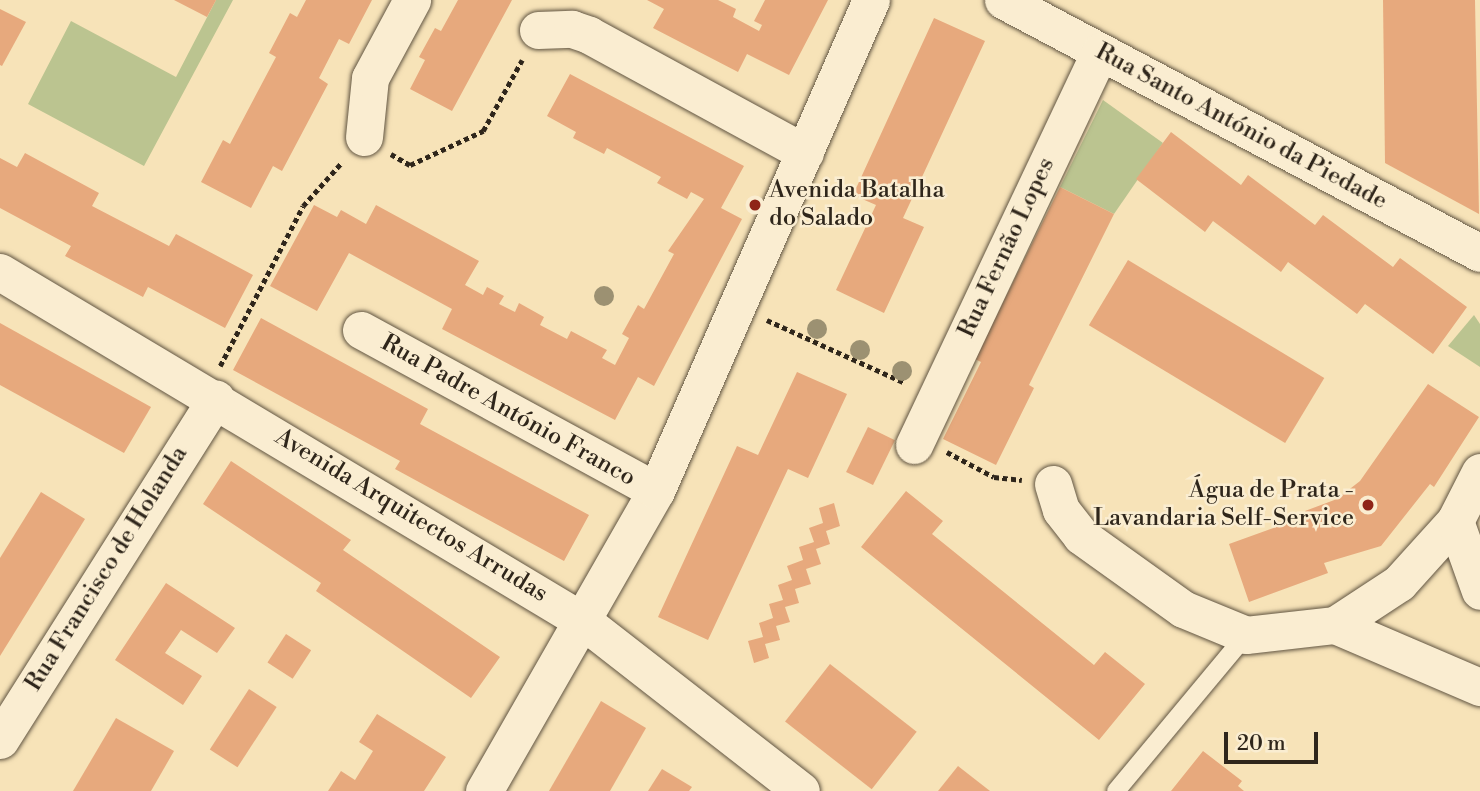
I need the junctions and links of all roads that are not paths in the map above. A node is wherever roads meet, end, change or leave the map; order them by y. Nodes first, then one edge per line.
1 (412, 0) edge
2 (871, 0) edge
3 (1003, 0) edge
4 (538, 30) road end
5 (1100, 52) junction
6 (364, 137) road end
7 (805, 153) junction
8 (1480, 253) edge
9 (0, 272) edge
10 (361, 330) dead end
11 (216, 398) junction
12 (916, 440) road end
13 (1480, 472) edge
14 (1053, 484) road end
15 (656, 491) junction
16 (1455, 521) junction
17 (1480, 591) edge
18 (583, 621) junction
19 (1335, 625) junction
20 (1246, 635) junction
21 (1480, 687) edge
22 (0, 740) edge
23 (484, 791) edge
24 (801, 791) edge
25 (1116, 791) edge

1 - 6 street
2 - 7 street
3 - 5 street, Rua Santo António da Piedade
4 - 7 street
5 - 8 street, Rua Santo António da Piedade
5 - 12 street, Rua Fernão Lopes
7 - 15 street
9 - 11 street, Avenida Arquitectos Arrudas
10 - 15 street, Rua Padre António Franco
11 - 18 street, Avenida Arquitectos Arrudas
11 - 22 street, Rua Francisco de Holanda
13 - 16 street
14 - 20 street
15 - 18 street
16 - 17 street
16 - 19 street
18 - 23 street
18 - 24 street, Avenida Arquitectos Arrudas
19 - 20 street
19 - 21 street
20 - 25 lane

